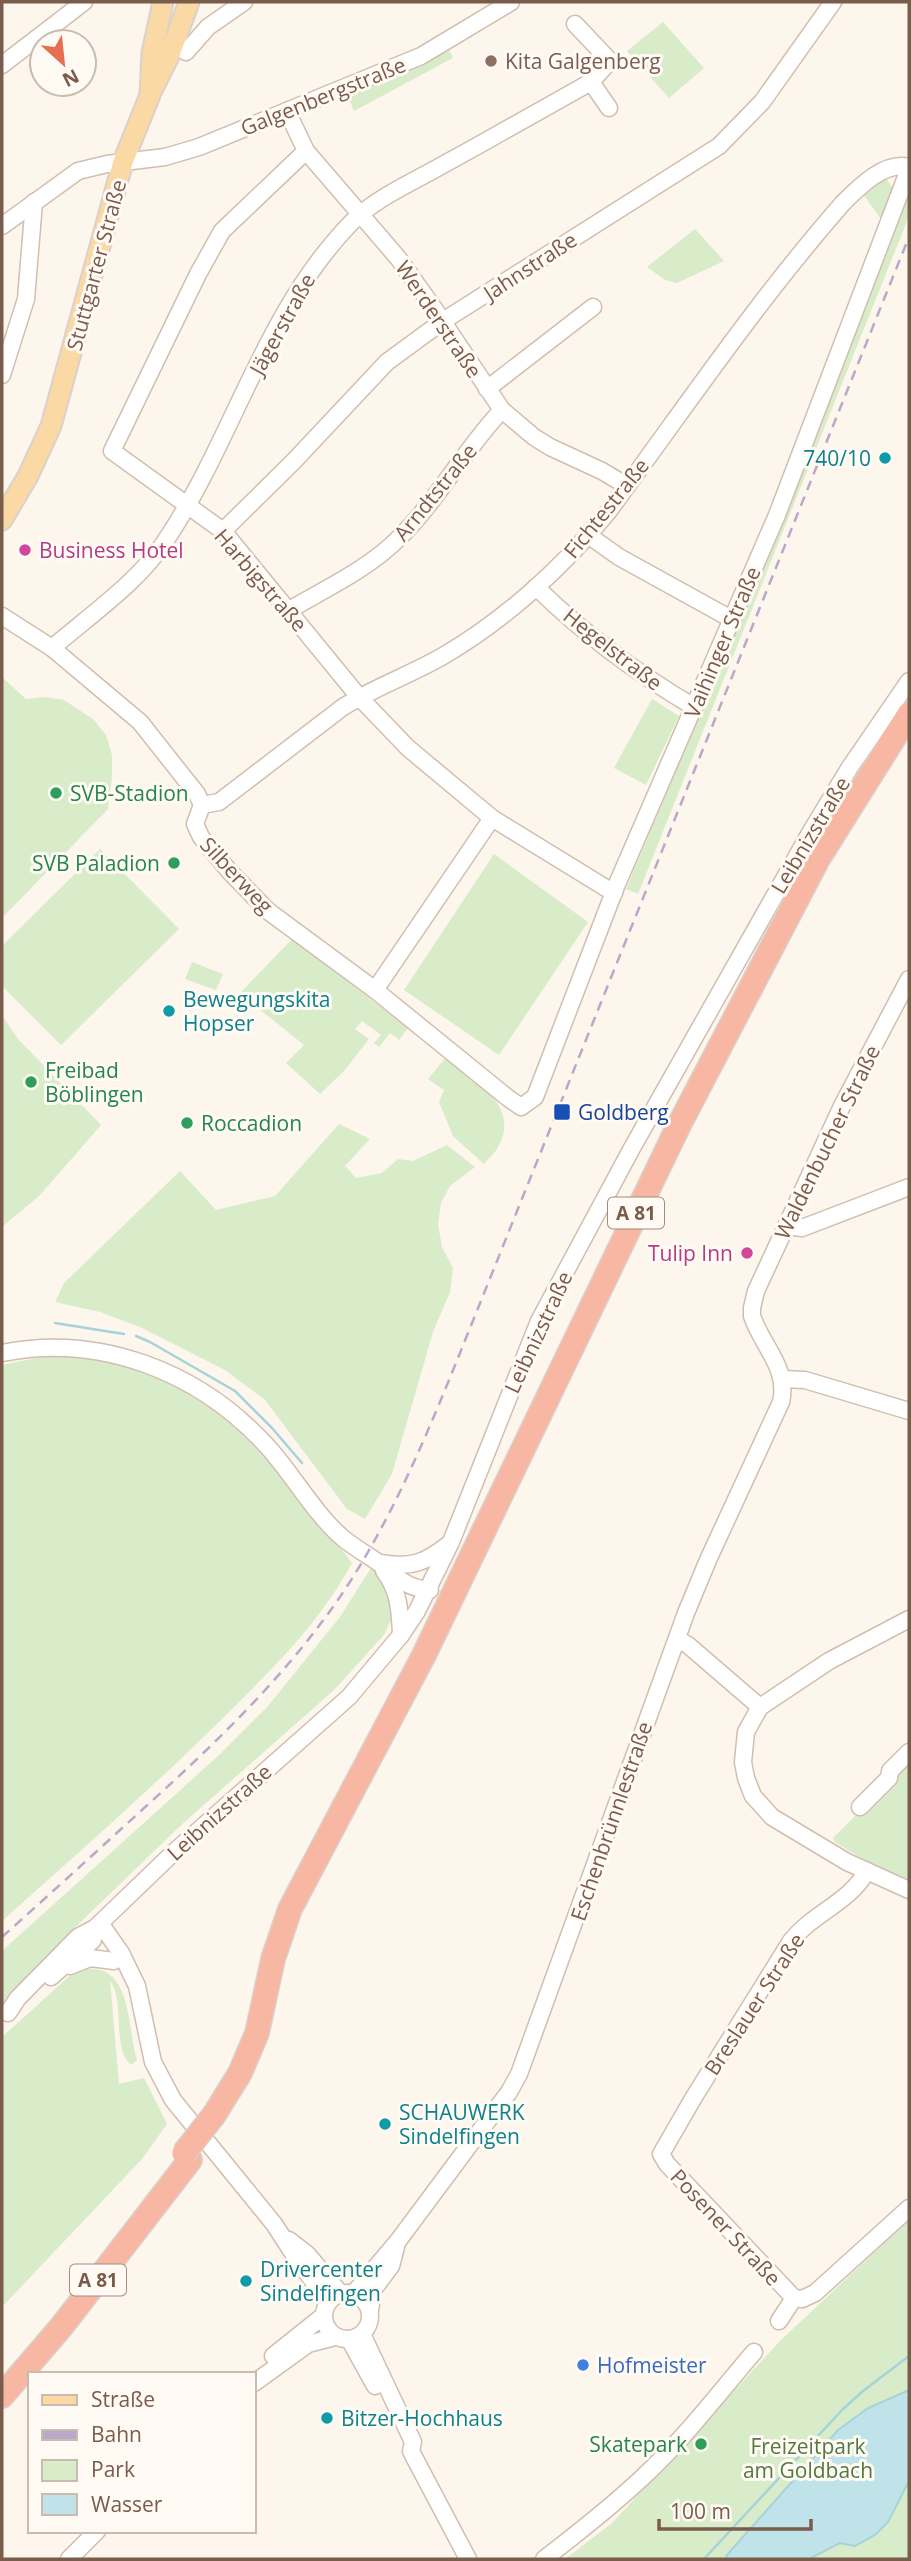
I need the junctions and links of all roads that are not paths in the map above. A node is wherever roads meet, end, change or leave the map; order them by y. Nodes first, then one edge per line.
1 (84, 2) edge
2 (163, 2) edge
3 (244, 2) edge
4 (511, 2) edge
5 (833, 2) edge
6 (187, 11) edge
7 (575, 24) dead end
8 (208, 27) junction
9 (186, 52) dead end
10 (2, 65) edge
11 (591, 82) junction
12 (150, 95) junction
13 (609, 108) dead end
14 (287, 111) junction
15 (306, 151) junction
16 (123, 162) junction
17 (909, 168) edge
18 (34, 202) junction
19 (361, 213) junction
20 (2, 226) edge
21 (593, 307) dead end
22 (443, 321) junction
23 (2, 375) edge
24 (487, 389) junction
25 (502, 410) junction
26 (627, 486) junction
27 (187, 506) junction
28 (2, 520) edge
29 (223, 531) junction
30 (588, 535) junction
31 (536, 587) junction
32 (289, 610) junction
33 (2, 616) edge
34 (733, 620) junction
35 (52, 648) junction
36 (909, 681) edge
37 (359, 697) junction
38 (694, 707) junction
39 (909, 714) edge
40 (909, 733) edge
41 (202, 804) junction
42 (492, 818) junction
43 (614, 893) junction
44 (909, 979) edge
45 (375, 990) junction
46 (521, 1107) joint
47 (909, 1187) edge
48 (786, 1226) junction
49 (2, 1353) edge
50 (783, 1379) junction
51 (909, 1411) edge
52 (451, 1542) junction
53 (379, 1563) junction
54 (399, 1566) junction
55 (430, 1590) junction
56 (909, 1619) edge
57 (401, 1634) junction
58 (677, 1639) junction
59 (760, 1707) junction
60 (909, 1752) edge
61 (860, 1807) dead end
62 (867, 1871) junction
63 (909, 1890) edge
64 (98, 1926) junction
65 (114, 1961) junction
66 (133, 1977) junction
67 (50, 1979) junction
68 (5, 2016) edge
69 (217, 2118) junction
70 (661, 2154) joint
71 (187, 2157) junction
72 (909, 2208) edge
73 (398, 2241) junction
74 (794, 2298) junction
75 (336, 2301) junction
76 (370, 2310) junction
77 (779, 2321) dead end
78 (349, 2336) junction
79 (754, 2352) dead end
80 (256, 2374) edge
81 (2, 2380) edge
82 (256, 2382) edge
83 (2, 2396) edge
84 (95, 2533) edge
85 (69, 2559) edge
86 (468, 2559) edge
87 (544, 2559) edge

1 - 10 street
2 - 12 main road, Stuttgarter Straße
3 - 8 street
4 - 14 street, Galgenbergstraße
5 - 22 street, Jahnstraße
6 - 8 street
6 - 12 main road
7 - 11 street
8 - 9 street
11 - 13 street
11 - 19 street, Jägerstraße
12 - 16 main road, Stuttgarter Straße
14 - 15 street, Werderstraße
14 - 16 street, Galgenbergstraße
15 - 19 street, Werderstraße
15 - 27 street, Harbigstraße
16 - 18 street, Galgenbergstraße
16 - 28 main road, Stuttgarter Straße
17 - 26 street, Fichtestraße
17 - 34 street, Vaihinger Straße
18 - 20 street, Galgenbergstraße
18 - 23 street
19 - 22 street, Werderstraße
19 - 27 street, Jägerstraße
21 - 24 street
22 - 24 street, Werderstraße
22 - 29 street, Jahnstraße
24 - 25 street, Werderstraße
25 - 26 street, Werderstraße
25 - 32 street, Arndtstraße
26 - 30 street, Fichtestraße
27 - 29 street, Harbigstraße
27 - 35 street, Jägerstraße
29 - 32 street, Harbigstraße
30 - 31 street, Fichtestraße
30 - 34 street
31 - 37 street, Fichtestraße
31 - 38 street, Hegelstraße
32 - 37 street, Harbigstraße
33 - 35 street, Silberweg
34 - 38 street, Vaihinger Straße
35 - 41 street, Silberweg
36 - 52 street, Leibnizstraße
37 - 41 street, Fichtestraße
37 - 42 street, Harbigstraße
38 - 43 street, Vaihinger Straße
39 - 69 highway, A 81
40 - 69 highway, A 81
41 - 45 street, Silberweg
42 - 43 street, Harbigstraße
42 - 45 street
43 - 46 street, Vaihinger Straße
44 - 48 street, Waldenbucher Straße
45 - 46 street, Silberweg
47 - 48 street
48 - 50 street, Waldenbucher Straße
49 - 53 street
50 - 51 street
50 - 58 street, Eschenbrünnlestraße
52 - 54 street
52 - 55 street, Leibnizstraße
53 - 54 street
53 - 55 street
53 - 57 street
54 - 55 street
55 - 57 street, Leibnizstraße
56 - 59 street
57 - 64 street, Leibnizstraße
58 - 59 street
58 - 73 street, Eschenbrünnlestraße
59 - 62 street
60 - 61 street
62 - 63 street
62 - 70 street, Breslauer Straße
64 - 65 street
64 - 66 street
64 - 67 street
64 - 68 street
65 - 66 street
65 - 67 street
66 - 75 street
67 - 68 street
69 - 71 highway, A 81, bridge
70 - 74 street, Posener Straße
71 - 81 highway, A 81
71 - 83 highway, A 81
72 - 74 street
73 - 75 street, Eschenbrünnlestraße
73 - 76 street, Eschenbrünnlestraße
74 - 77 street
75 - 76 street
75 - 78 street
75 - 80 street, Eschenbrünnlestraße
76 - 78 street
78 - 82 street
78 - 86 street
79 - 87 street
84 - 85 street

